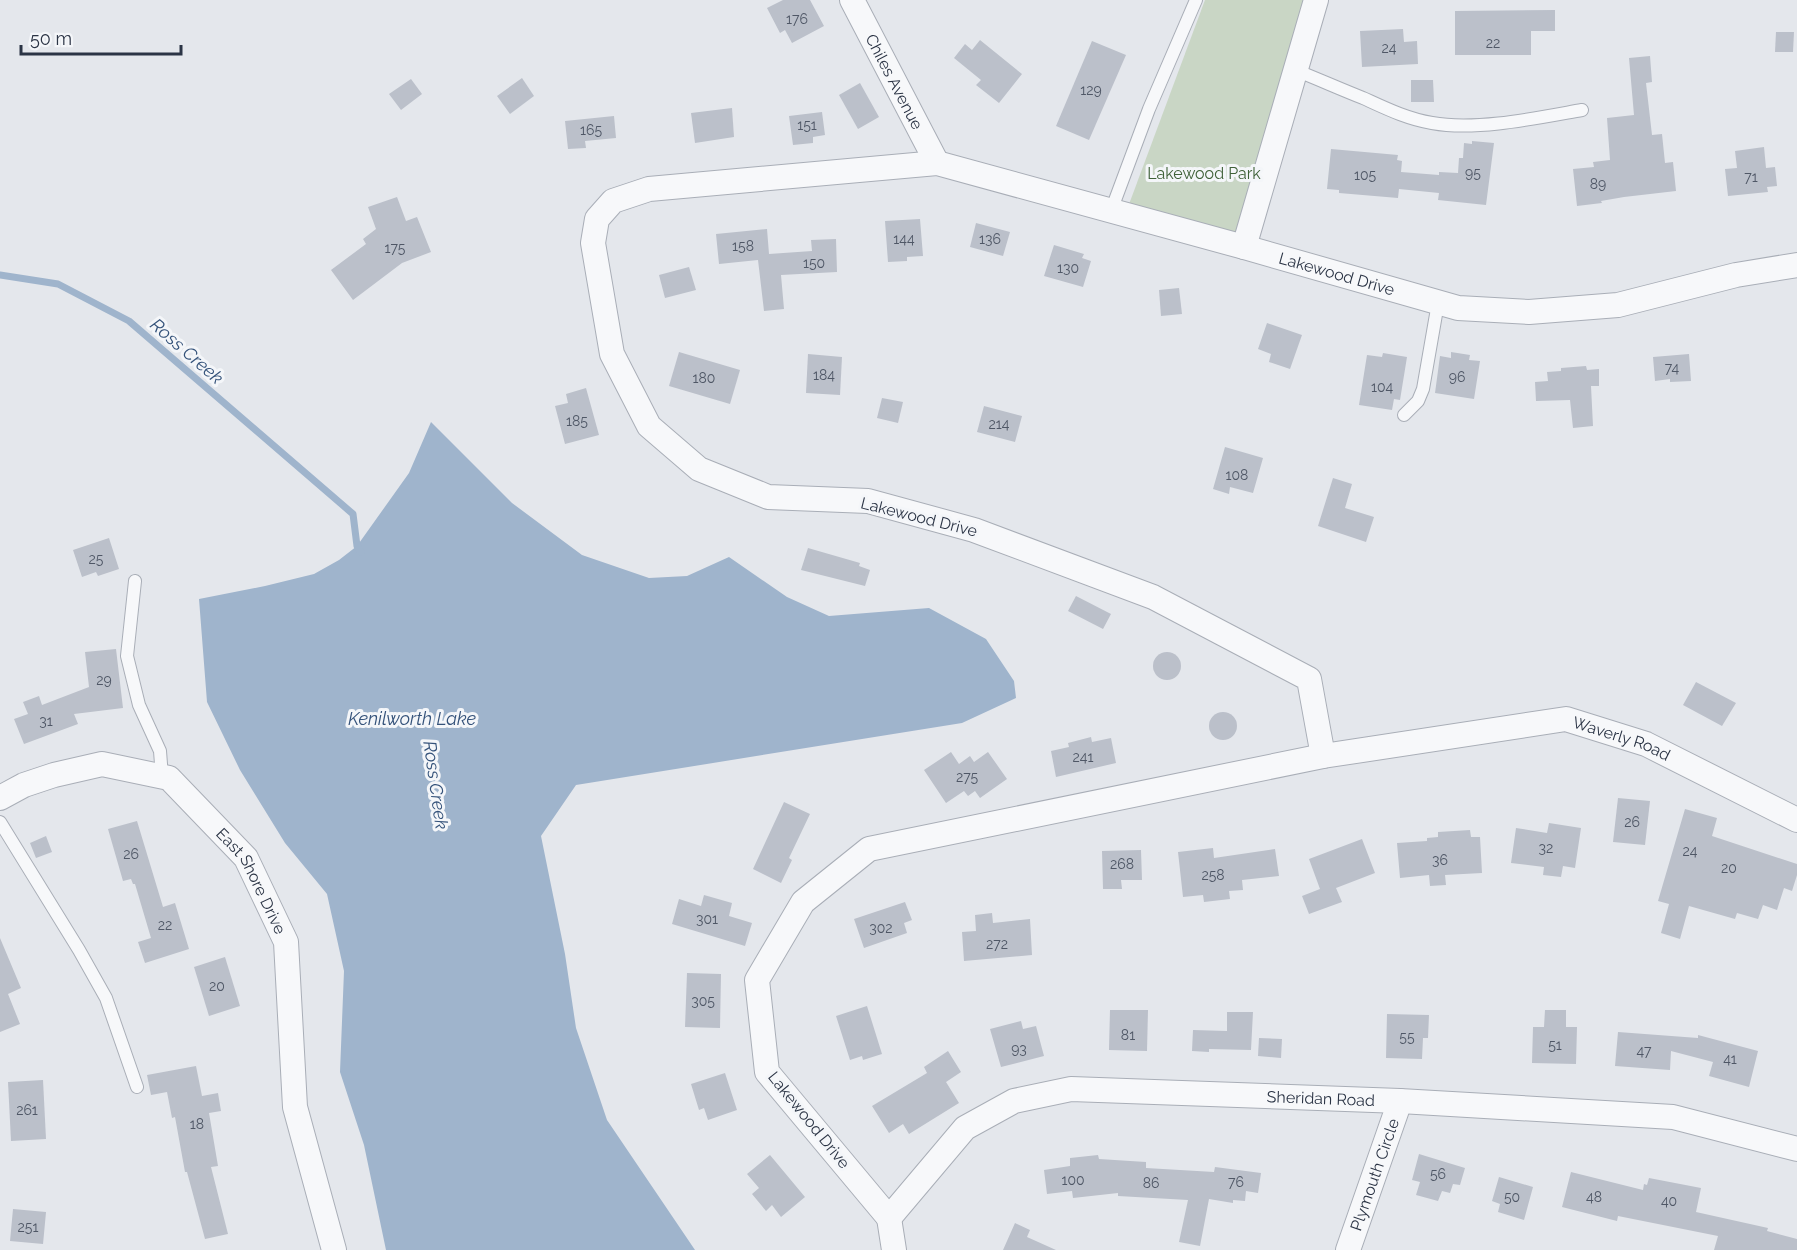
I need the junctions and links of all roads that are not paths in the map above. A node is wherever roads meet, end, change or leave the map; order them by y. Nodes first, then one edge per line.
1 (852, 0) edge
2 (1196, 0) edge
3 (1316, 0) edge
4 (1295, 70) junction
5 (1582, 110) dead end
6 (937, 163) junction
7 (1111, 211) junction
8 (1244, 247) junction
9 (1797, 266) edge
10 (1438, 303) junction
11 (1404, 415) dead end
12 (135, 581) dead end
13 (1323, 756) junction
14 (162, 777) junction
15 (0, 798) edge
16 (1797, 820) edge
17 (0, 822) edge
18 (137, 1087) dead end
19 (1400, 1101) junction
20 (1797, 1149) edge
21 (889, 1218) junction
22 (334, 1250) edge
23 (894, 1250) edge
24 (1348, 1250) edge

1 - 6 street, Chiles Avenue
2 - 7 lane
3 - 4 street
4 - 5 lane
4 - 8 street
6 - 7 street, Lakewood Drive
6 - 13 street, Lakewood Drive
7 - 8 street, Lakewood Drive
8 - 10 street, Lakewood Drive
9 - 10 street, Lakewood Drive
10 - 11 lane
12 - 14 lane
13 - 16 street, Waverly Road
13 - 21 street, Lakewood Drive
14 - 15 street, East Shore Drive
14 - 22 street, East Shore Drive
17 - 18 lane
19 - 20 street, Sheridan Road
19 - 21 street, Sheridan Road
19 - 24 street, Plymouth Circle
21 - 23 street

